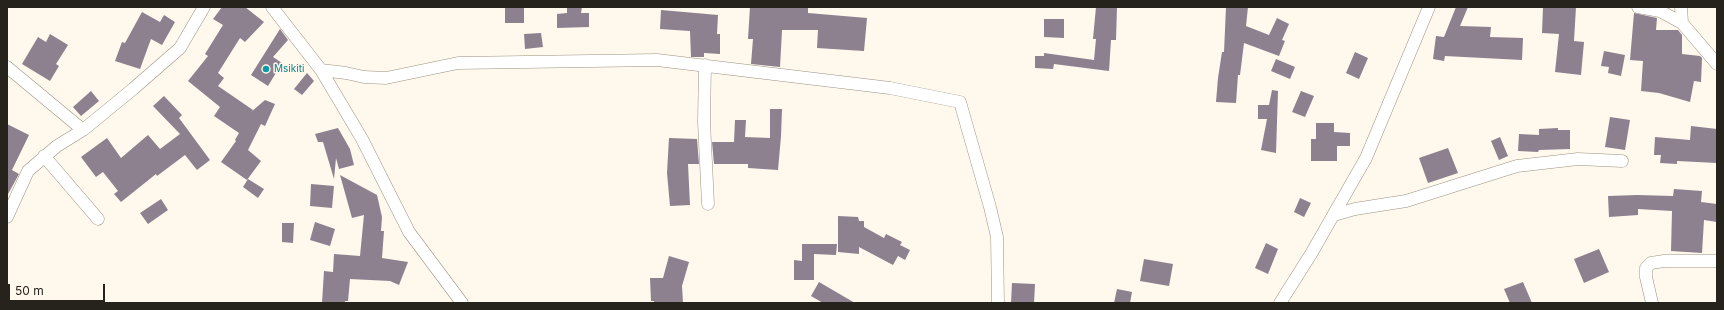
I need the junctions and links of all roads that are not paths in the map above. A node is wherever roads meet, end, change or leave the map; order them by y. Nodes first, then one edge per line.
1 (204, 7) edge
2 (272, 7) edge
3 (1429, 7) edge
4 (1638, 7) edge
5 (1680, 7) edge
6 (1682, 23) junction
7 (1717, 64) edge
8 (705, 65) junction
9 (7, 67) edge
10 (322, 70) junction
11 (83, 130) junction
12 (44, 156) junction
13 (1622, 161) dead end
14 (708, 204) dead end
15 (1334, 215) junction
16 (7, 217) edge
17 (98, 219) dead end
18 (1717, 261) edge
19 (462, 303) edge
20 (998, 303) edge
21 (1280, 303) edge
22 (1652, 303) edge

1 - 11 street
2 - 10 street
3 - 15 street
4 - 6 street
5 - 6 street
6 - 7 street
8 - 10 street
8 - 14 street
8 - 20 street
9 - 11 street
10 - 19 street
11 - 12 street
12 - 16 street
12 - 17 street
13 - 15 street
15 - 21 street
18 - 22 street

